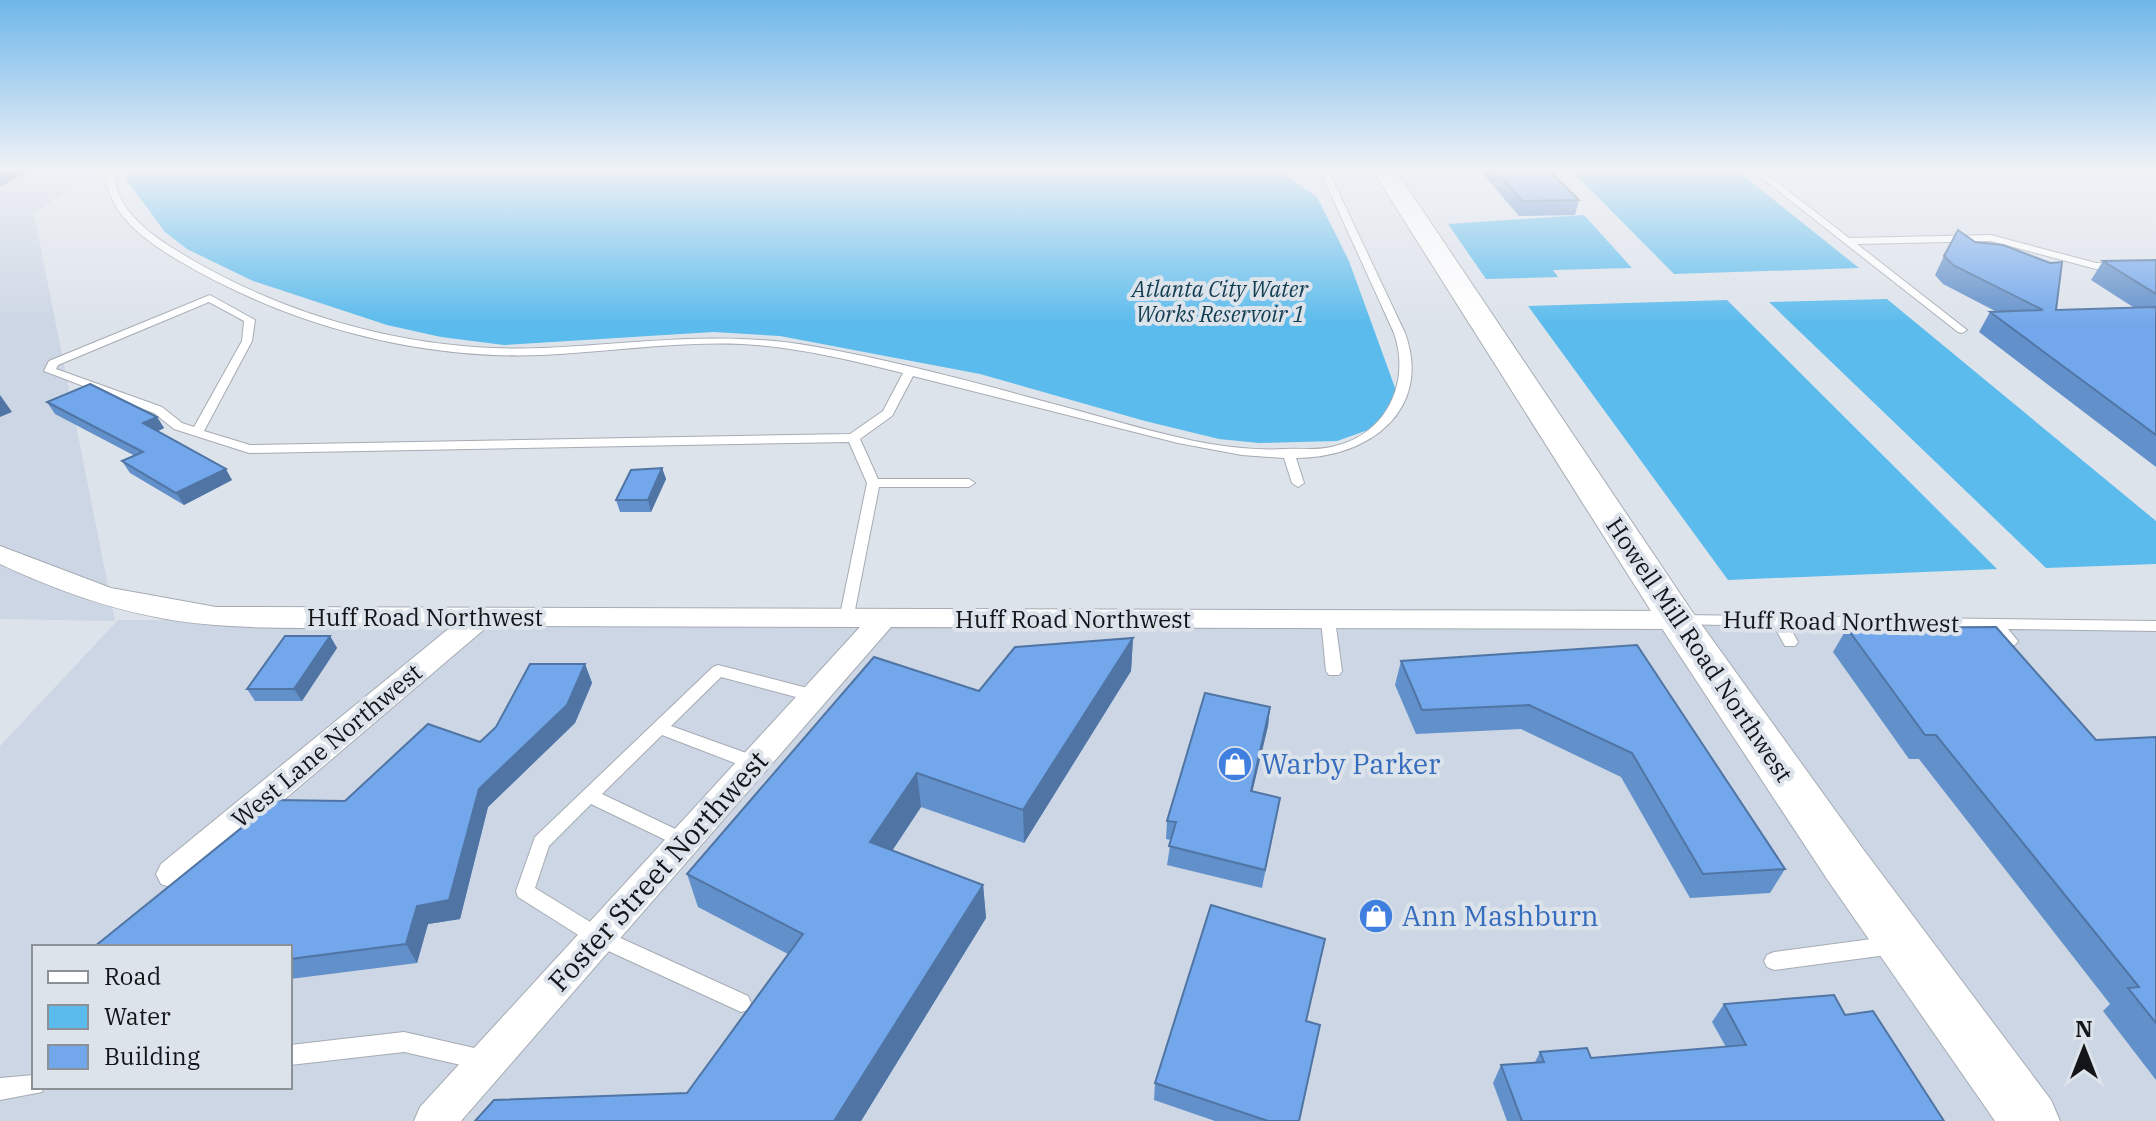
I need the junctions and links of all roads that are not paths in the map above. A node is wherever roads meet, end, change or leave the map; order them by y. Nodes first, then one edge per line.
1 (132, 220) edge
2 (1347, 220) edge
3 (1416, 220) edge
4 (1821, 220) edge
5 (1848, 241) junction
6 (2126, 266) edge
7 (1962, 330) dead end
8 (910, 371) junction
9 (197, 433) junction
10 (853, 438) junction
11 (1288, 452) junction
12 (873, 483) junction
13 (969, 483) dead end
14 (1298, 483) dead end
15 (0, 554) edge
16 (480, 618) junction
17 (846, 620) junction
18 (882, 620) junction
19 (1328, 620) junction
20 (1677, 620) junction
21 (1778, 621) junction
22 (1994, 624) junction
23 (2070, 625) junction
24 (2156, 626) edge
25 (2083, 637) dead end
26 (2010, 641) edge
27 (1790, 642) dead end
28 (1334, 671) dead end
29 (815, 696) junction
30 (659, 728) junction
31 (754, 763) junction
32 (590, 796) junction
33 (684, 841) junction
34 (173, 874) dead end
35 (598, 937) junction
36 (1902, 943) junction
37 (1774, 961) dead end
38 (741, 1003) dead end
39 (292, 1055) edge
40 (488, 1061) junction
41 (32, 1085) edge
42 (0, 1089) edge
43 (434, 1121) edge
44 (2030, 1121) edge

1 - 8 lane
2 - 11 lane
3 - 20 main road, Howell Mill Road Northwest
4 - 5 lane
5 - 6 lane
5 - 7 lane
8 - 10 lane
8 - 11 lane
9 - 9 lane
9 - 10 lane
10 - 12 lane
11 - 14 lane
12 - 13 lane
12 - 17 lane
15 - 16 street, Huff Road Northwest
16 - 17 street, Huff Road Northwest
16 - 34 street, West Lane Northwest
17 - 18 street, Huff Road Northwest
18 - 19 street, Huff Road Northwest
18 - 29 street, Foster Street Northwest
19 - 20 street, Huff Road Northwest
19 - 28 lane
20 - 21 lane, Huff Road Northwest
20 - 36 main road, Howell Mill Road Northwest
21 - 22 lane, Huff Road Northwest
21 - 27 lane
22 - 23 lane, Huff Road Northwest
22 - 26 lane
23 - 24 lane, Huff Road Northwest
23 - 25 lane
29 - 30 lane
29 - 31 street, Foster Street Northwest
30 - 31 lane
30 - 32 lane
31 - 33 street, Foster Street Northwest
32 - 33 lane
32 - 35 lane
33 - 35 street, Foster Street Northwest
35 - 38 lane
35 - 40 street, Foster Street Northwest
36 - 37 lane
36 - 44 main road, Howell Mill Road Northwest
39 - 40 lane
40 - 43 street, Foster Street Northwest
41 - 42 lane

